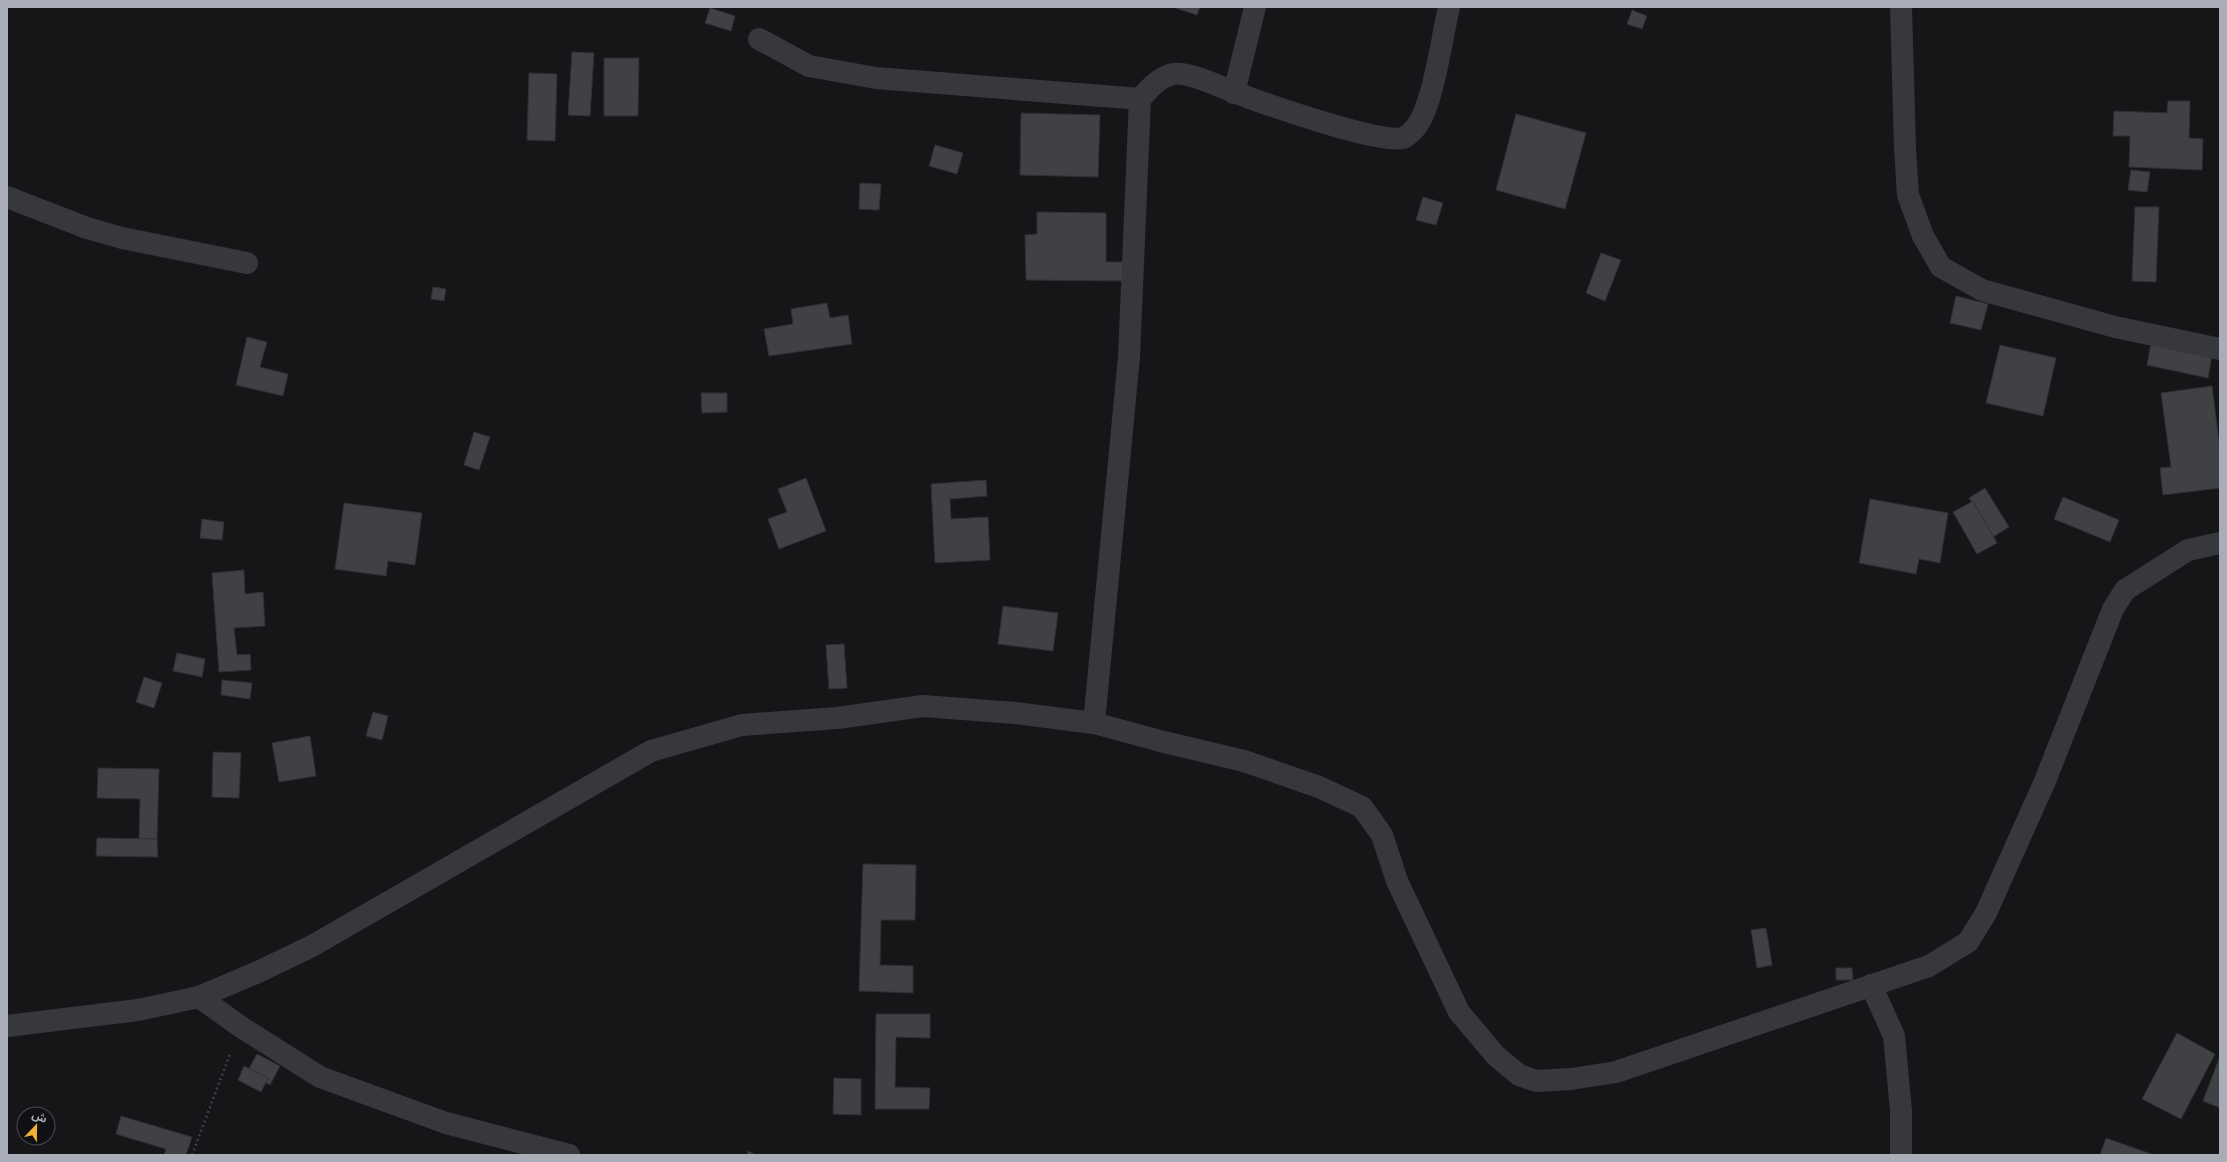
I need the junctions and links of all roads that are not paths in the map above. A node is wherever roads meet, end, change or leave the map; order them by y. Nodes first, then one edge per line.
1 (1255, 7) edge
2 (1449, 7) edge
3 (1901, 7) edge
4 (759, 39) dead end
5 (1234, 93) junction
6 (1140, 99) junction
7 (7, 197) edge
8 (247, 263) dead end
9 (2220, 349) edge
10 (2220, 543) edge
11 (1094, 723) junction
12 (1871, 985) junction
13 (199, 997) junction
14 (7, 1026) edge
15 (569, 1155) edge
16 (1901, 1155) edge

1 - 5 street
2 - 5 street
3 - 9 street
4 - 6 street
5 - 6 street
6 - 11 street
7 - 8 street
10 - 12 street
11 - 12 street
11 - 13 street
12 - 16 street
13 - 14 street
13 - 15 street

